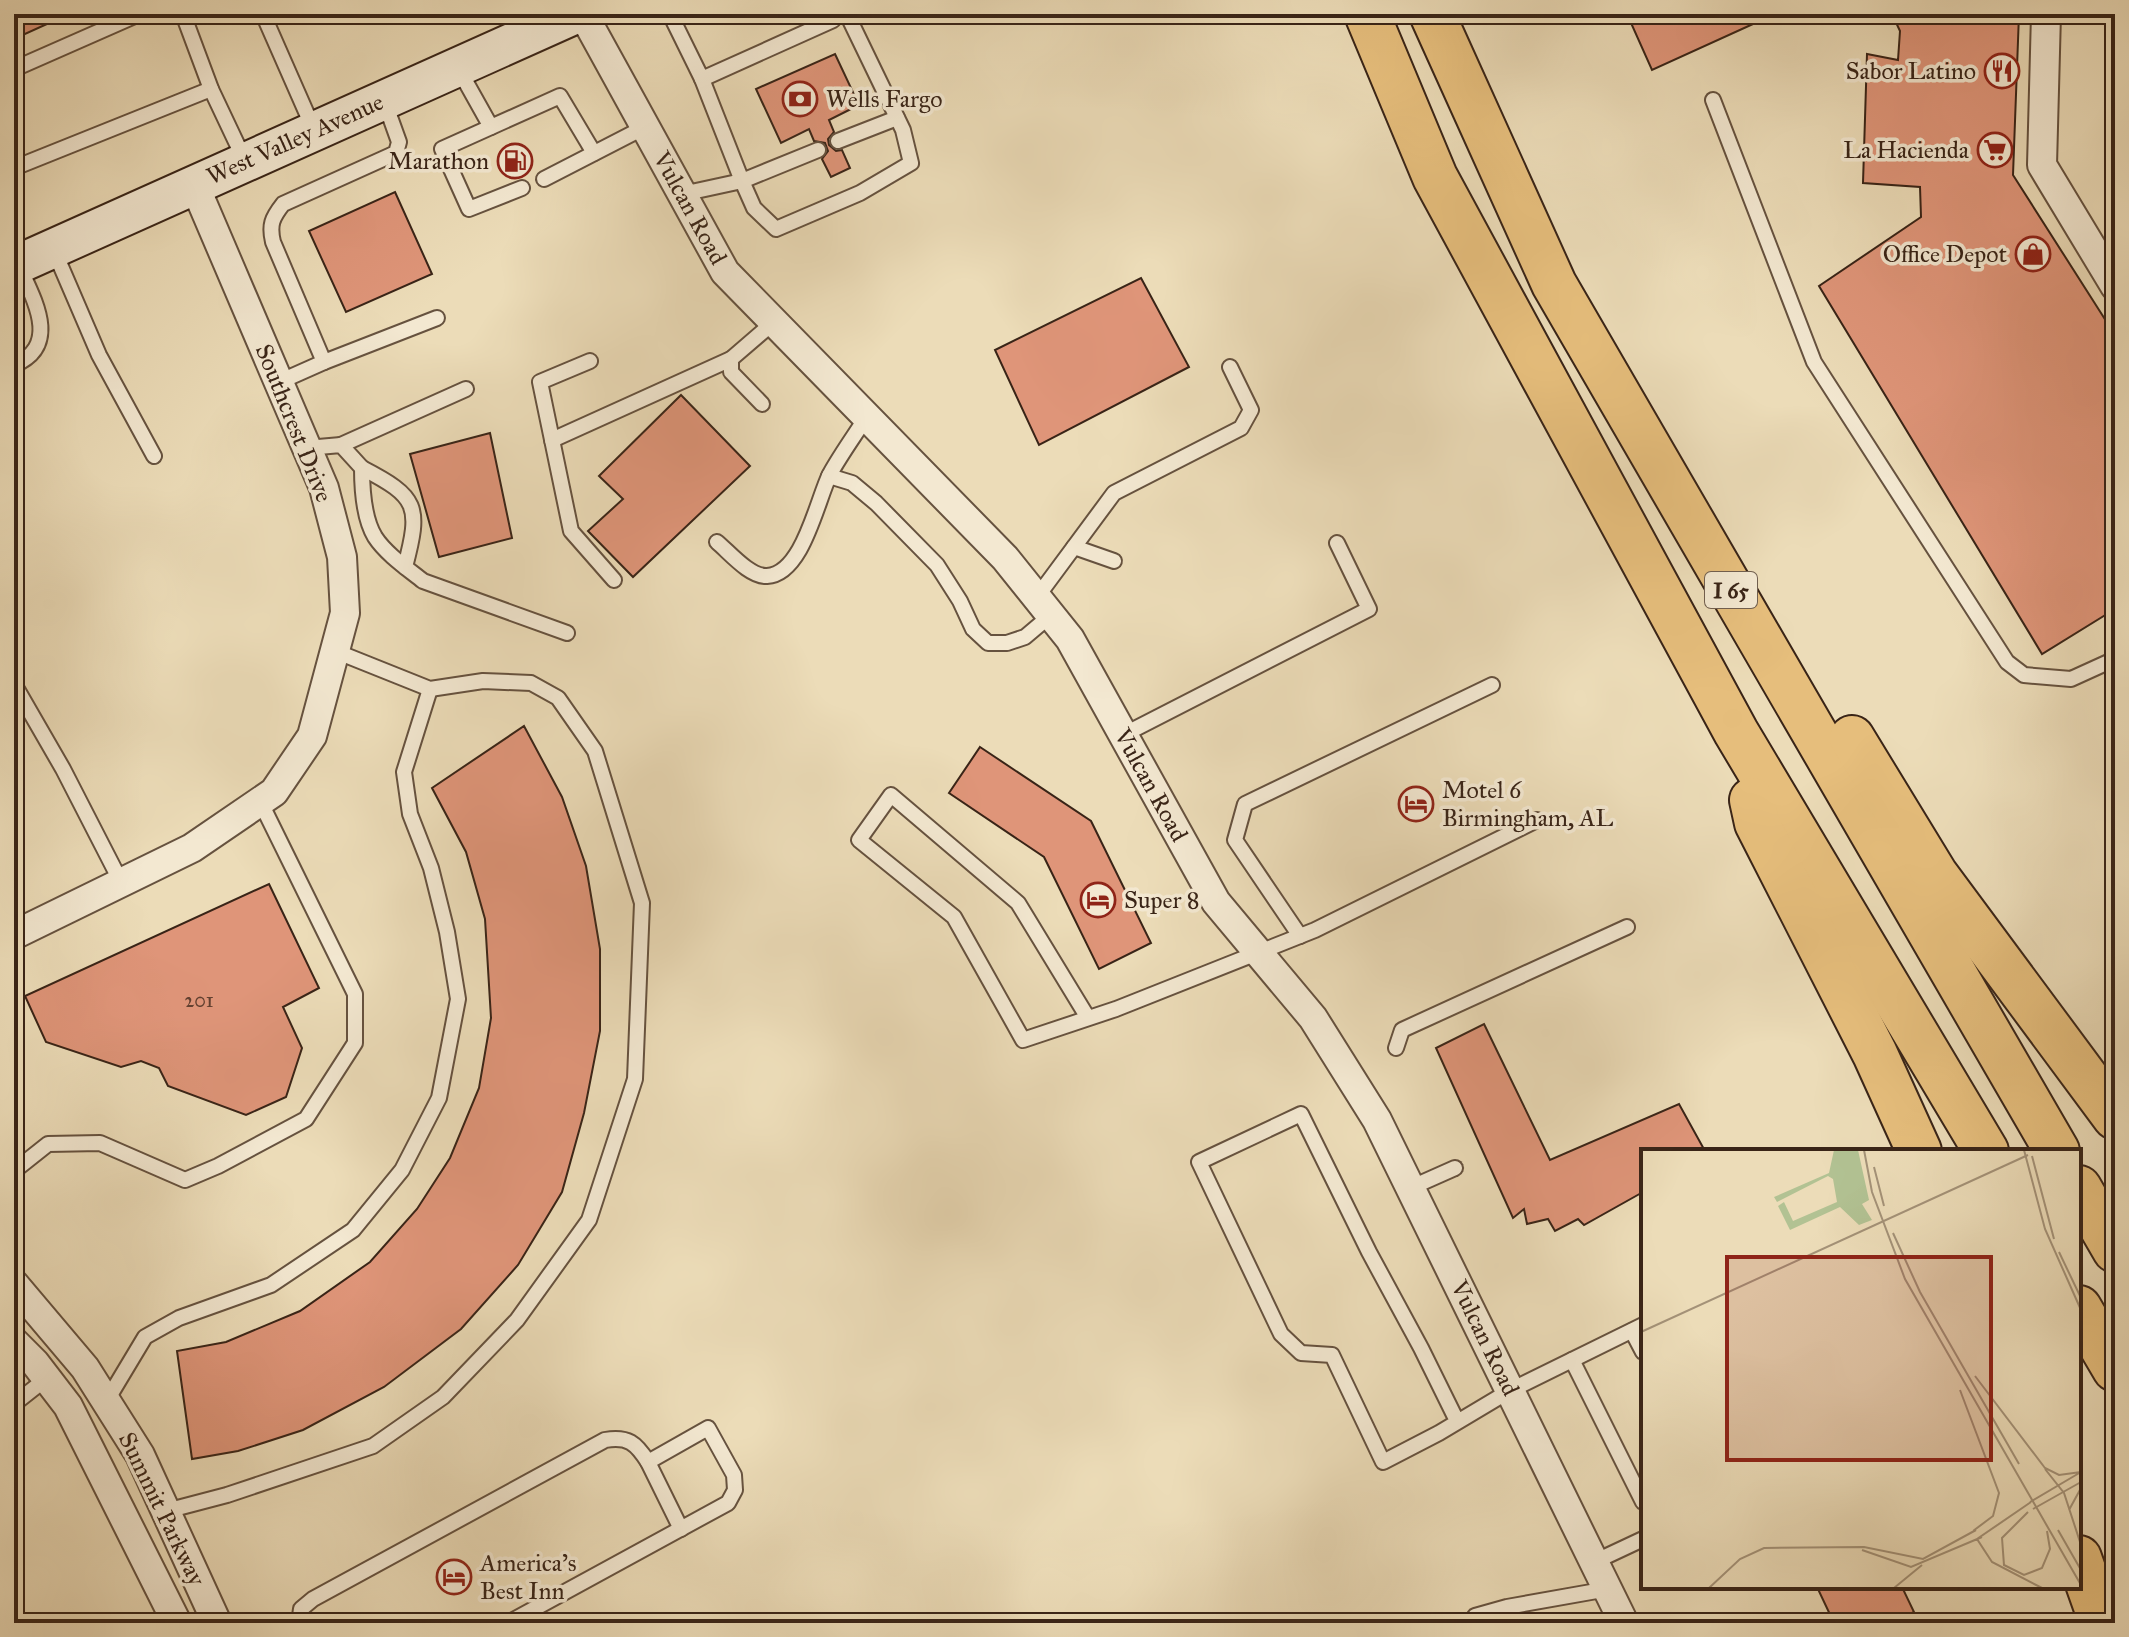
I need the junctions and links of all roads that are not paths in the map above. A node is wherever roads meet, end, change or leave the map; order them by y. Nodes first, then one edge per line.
1 (139, 14) edge
2 (183, 14) edge
3 (263, 14) edge
4 (576, 14) edge
5 (583, 14) edge
6 (670, 14) edge
7 (836, 14) edge
8 (847, 14) edge
9 (1367, 14) edge
10 (1432, 14) edge
11 (2046, 14) edge
12 (457, 67) junction
13 (14, 69) edge
14 (702, 79) junction
15 (211, 89) junction
16 (383, 99) junction
17 (1713, 100) dead end
18 (897, 118) junction
19 (491, 127) junction
20 (645, 127) junction
21 (314, 130) junction
22 (838, 141) dead end
23 (818, 150) dead end
24 (594, 153) junction
25 (245, 161) junction
26 (14, 168) edge
27 (544, 179) dead end
28 (742, 181) junction
29 (194, 184) junction
30 (522, 188) dead end
31 (682, 194) junction
32 (53, 248) junction
33 (16, 265) edge
34 (1554, 284) junction
35 (2115, 286) edge
36 (437, 318) dead end
37 (774, 322) junction
38 (731, 359) junction
39 (590, 361) dead end
40 (324, 362) junction
41 (14, 365) edge
42 (1230, 367) dead end
43 (279, 382) junction
44 (466, 389) dead end
45 (762, 404) dead end
46 (867, 416) junction
47 (552, 440) junction
48 (341, 445) junction
49 (307, 448) junction
50 (154, 456) dead end
51 (362, 468) junction
52 (829, 476) junction
53 (717, 542) dead end
54 (1337, 543) dead end
55 (1074, 547) junction
56 (1114, 561) dead end
57 (405, 567) junction
58 (614, 580) dead end
59 (1044, 606) junction
60 (567, 633) dead end
61 (335, 651) junction
62 (2115, 659) edge
63 (14, 684) edge
64 (1492, 685) dead end
65 (430, 689) junction
66 (1736, 732) junction
67 (1123, 735) junction
68 (260, 801) junction
69 (1537, 820) dead end
70 (121, 882) junction
71 (1627, 927) dead end
72 (14, 935) edge
73 (1300, 936) junction
74 (1258, 953) junction
75 (1088, 1018) junction
76 (1396, 1048) dead end
77 (2115, 1117) edge
78 (1918, 1149) edge
79 (1985, 1149) edge
80 (2056, 1149) edge
81 (1455, 1168) dead end
82 (14, 1171) edge
83 (1410, 1188) junction
84 (2081, 1191) edge
85 (2115, 1250) edge
86 (14, 1284) edge
87 (2081, 1311) edge
88 (1638, 1328) edge
89 (14, 1344) edge
90 (1572, 1360) junction
91 (2115, 1369) edge
92 (47, 1378) junction
93 (1511, 1390) junction
94 (106, 1402) junction
95 (14, 1404) edge
96 (1457, 1421) junction
97 (648, 1462) junction
98 (1641, 1498) edge
99 (166, 1511) junction
100 (681, 1529) junction
101 (1641, 1540) edge
102 (1594, 1562) junction
103 (2081, 1564) edge
104 (1608, 1589) junction
105 (1475, 1616) dead end
106 (177, 1623) edge
107 (217, 1623) edge
108 (299, 1623) edge
109 (508, 1623) edge
110 (1624, 1623) edge
111 (2102, 1623) edge

1 - 13 lane
2 - 15 lane
3 - 21 lane
4 - 12 street, West Valley Avenue
5 - 20 street, Vulcan Road
6 - 14 lane
7 - 14 lane
8 - 18 lane
9 - 66 highway, I 65
10 - 34 highway, I 65
11 - 35 street
12 - 16 street, West Valley Avenue
12 - 19 lane
14 - 28 lane
15 - 25 lane
15 - 26 lane
16 - 21 street, West Valley Avenue
16 - 40 lane
17 - 62 lane
18 - 22 lane
18 - 28 lane
19 - 24 lane
19 - 30 lane
20 - 24 lane
20 - 31 street, Vulcan Road
21 - 25 street, West Valley Avenue
23 - 28 lane
24 - 27 lane
25 - 29 street, West Valley Avenue
28 - 31 lane
29 - 32 street, West Valley Avenue
29 - 43 street, Southcrest Drive
31 - 37 street, Vulcan Road
32 - 33 street, West Valley Avenue
32 - 50 lane
33 - 41 lane
34 - 77 highway
34 - 80 highway, I 65
36 - 40 lane
37 - 38 lane
37 - 46 street, Vulcan Road
38 - 45 lane
38 - 47 lane
39 - 47 lane
40 - 43 lane
42 - 55 lane
43 - 49 street, Southcrest Drive
44 - 48 lane
46 - 52 lane
46 - 59 street, Vulcan Road
47 - 58 lane
48 - 49 lane
48 - 51 lane
49 - 61 street, Southcrest Drive
51 - 57 lane
51 - 57 lane
52 - 53 lane
52 - 59 lane
54 - 67 lane
55 - 56 lane
55 - 59 lane
57 - 60 lane
59 - 67 street, Vulcan Road
61 - 65 lane
61 - 68 street, Southcrest Drive
63 - 70 lane
64 - 73 lane
65 - 94 lane
65 - 99 lane
66 - 78 highway
66 - 79 highway, I 65
67 - 74 street, Vulcan Road
68 - 70 street, Southcrest Drive
68 - 82 lane
69 - 73 lane
70 - 72 street, Southcrest Drive
71 - 76 lane
73 - 74 lane
74 - 75 lane
74 - 83 street, Vulcan Road
75 - 75 lane
81 - 83 lane
83 - 93 street, Vulcan Road
84 - 85 highway
86 - 94 street, Summit Parkway
87 - 91 highway
88 - 90 lane
89 - 92 street, Summit Parkway
90 - 93 lane
90 - 98 lane
92 - 95 lane
92 - 106 street, Summit Parkway
93 - 96 lane
93 - 102 street, Vulcan Road
94 - 99 street, Summit Parkway
96 - 96 lane
97 - 100 lane
97 - 100 lane
97 - 108 lane
99 - 107 street, Summit Parkway
100 - 109 lane
101 - 102 lane
102 - 104 street, Vulcan Road
103 - 111 highway
104 - 105 lane
104 - 110 street, Vulcan Road

